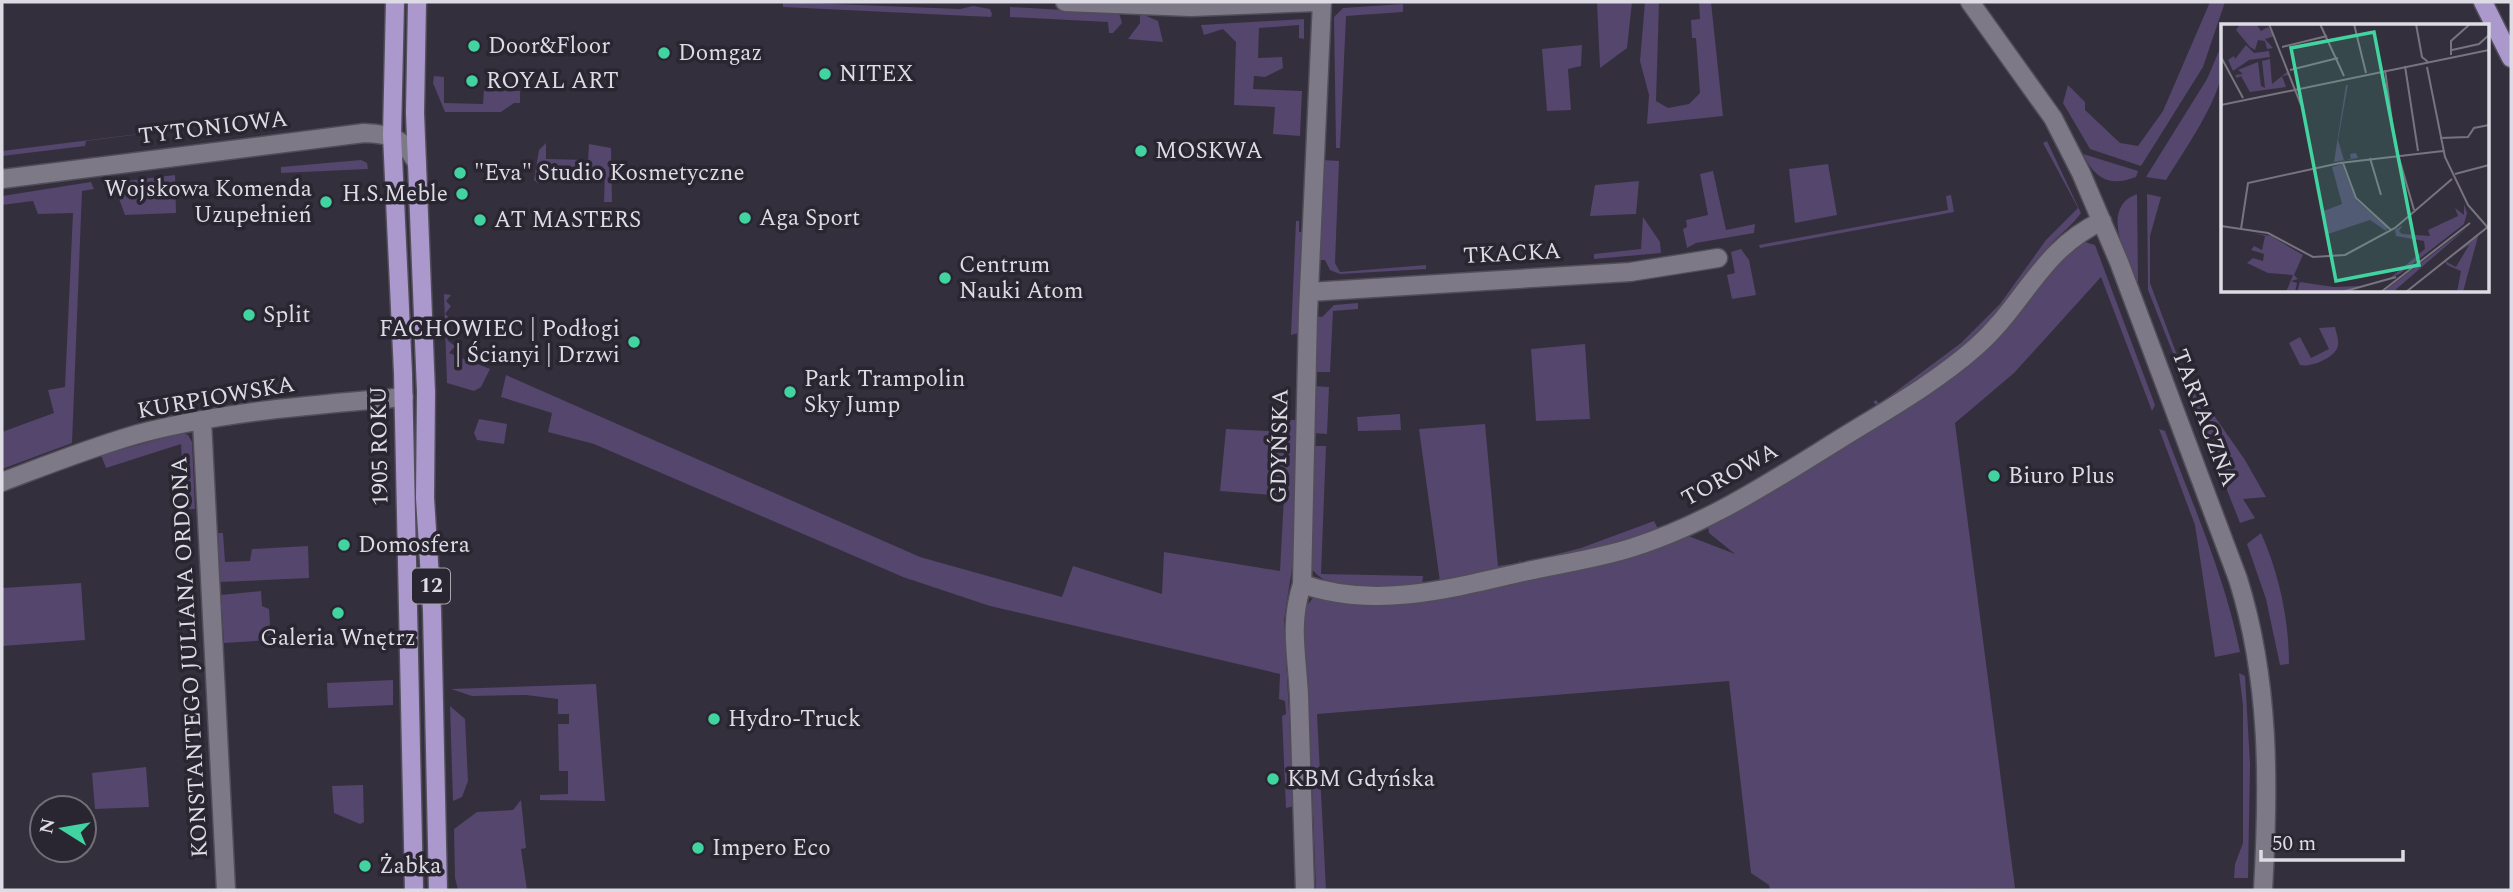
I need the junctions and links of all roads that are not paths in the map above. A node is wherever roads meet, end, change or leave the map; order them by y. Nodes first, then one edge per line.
1 (395, 2) edge
2 (417, 2) edge
3 (1065, 2) edge
4 (1316, 2) edge
5 (1322, 2) edge
6 (1970, 2) edge
7 (2483, 2) edge
8 (2511, 58) edge
9 (391, 135) junction
10 (417, 163) junction
11 (2, 179) edge
12 (2102, 221) junction
13 (1718, 258) dead end
14 (1309, 292) junction
15 (404, 397) junction
16 (202, 421) junction
17 (2, 482) edge
18 (1302, 583) junction
19 (226, 890) edge
20 (414, 890) edge
21 (439, 890) edge
22 (1305, 890) edge
23 (2263, 890) edge

1 - 9 main road, 1905 ROKU / 12
2 - 10 main road, 1905 ROKU / 12
3 - 4 street
5 - 14 street, GDYŃSKA
6 - 12 street, TARTACZNA
7 - 8 main road
9 - 10 street
9 - 11 street, TYTONIOWA
9 - 15 main road, 1905 ROKU / 12
10 - 21 main road, 1905 ROKU / 12
12 - 18 street, TOROWA
12 - 23 street, TARTACZNA
13 - 14 street, TKACKA
14 - 18 street, GDYŃSKA
15 - 16 street, KURPIOWSKA
15 - 20 main road, 1905 ROKU / 12
16 - 17 street, KURPIOWSKA
16 - 19 street, KONSTANTEGO JULIANA ORDONA
18 - 22 street, GDYŃSKA

